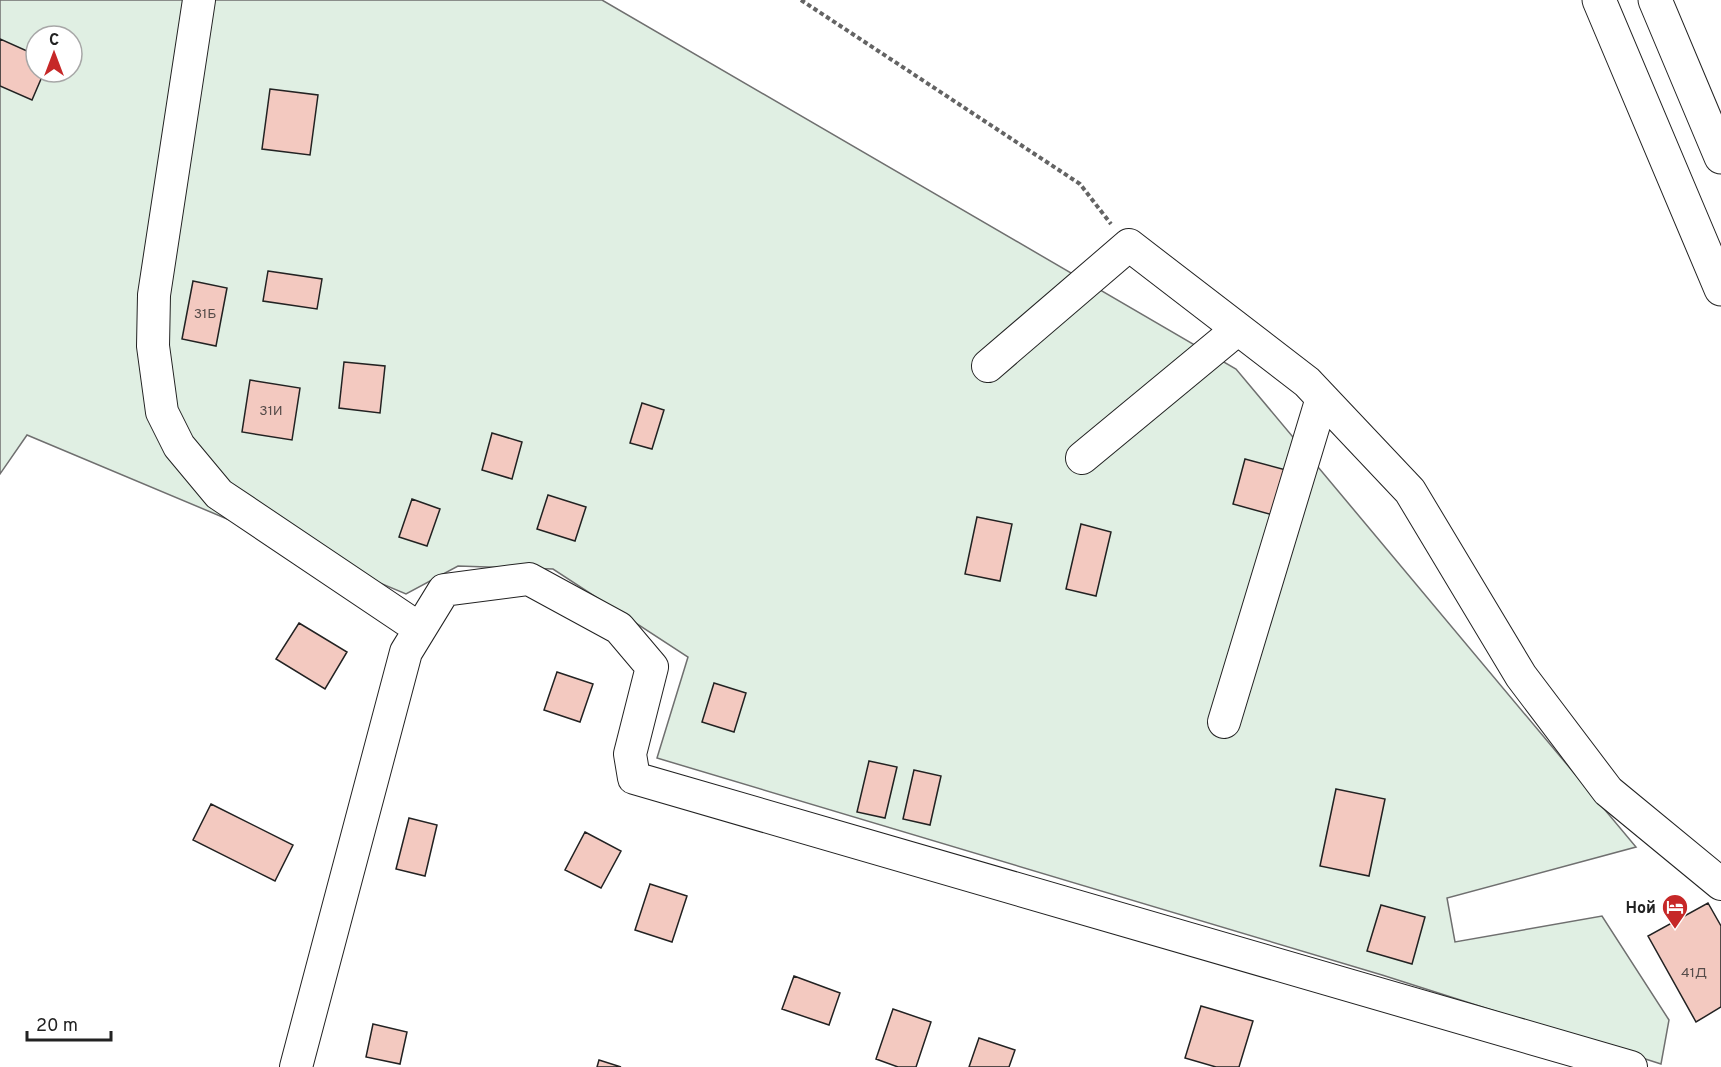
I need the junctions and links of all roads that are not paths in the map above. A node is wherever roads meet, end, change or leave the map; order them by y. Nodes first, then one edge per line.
1 (199, 0) edge
2 (1599, 0) edge
3 (1655, 0) edge
4 (1721, 156) edge
5 (1721, 289) edge
6 (1238, 329) junction
7 (988, 366) dead end
8 (1322, 398) junction
9 (1082, 458) dead end
10 (420, 629) junction
11 (1224, 722) dead end
12 (1721, 884) edge
13 (296, 1067) edge
14 (1631, 1067) edge

1 - 10 street
2 - 5 highway
3 - 4 highway
6 - 7 street
6 - 8 street
6 - 9 street
8 - 11 street
8 - 12 street
10 - 13 street
10 - 14 street

